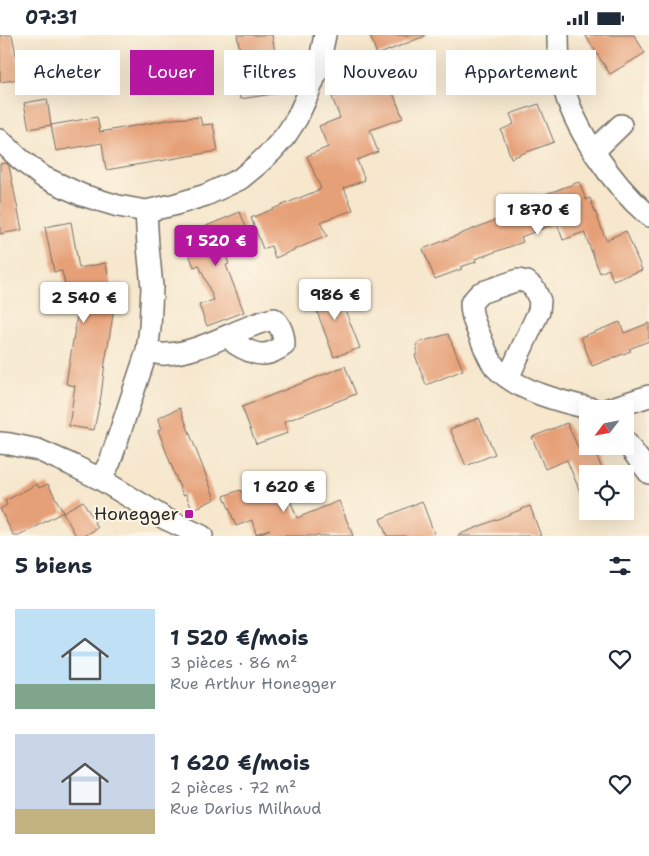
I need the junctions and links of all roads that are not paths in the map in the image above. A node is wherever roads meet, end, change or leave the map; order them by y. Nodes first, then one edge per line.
1 (325, 35) edge
2 (558, 35) edge
3 (621, 125) dead end
4 (0, 140) edge
5 (594, 151) junction
6 (146, 211) junction
7 (649, 216) edge
8 (230, 335) dead end
9 (146, 351) junction
10 (508, 378) dead end
11 (649, 396) edge
12 (634, 401) edge
13 (579, 405) edge
14 (0, 443) edge
15 (634, 453) edge
16 (649, 473) edge
17 (100, 479) junction
18 (202, 536) edge

1 - 6 street
2 - 5 street
3 - 5 street
4 - 6 street
5 - 7 street
6 - 9 street
8 - 9 street
9 - 17 street
10 - 13 street
11 - 12 street
14 - 17 street
15 - 16 street
17 - 18 street

